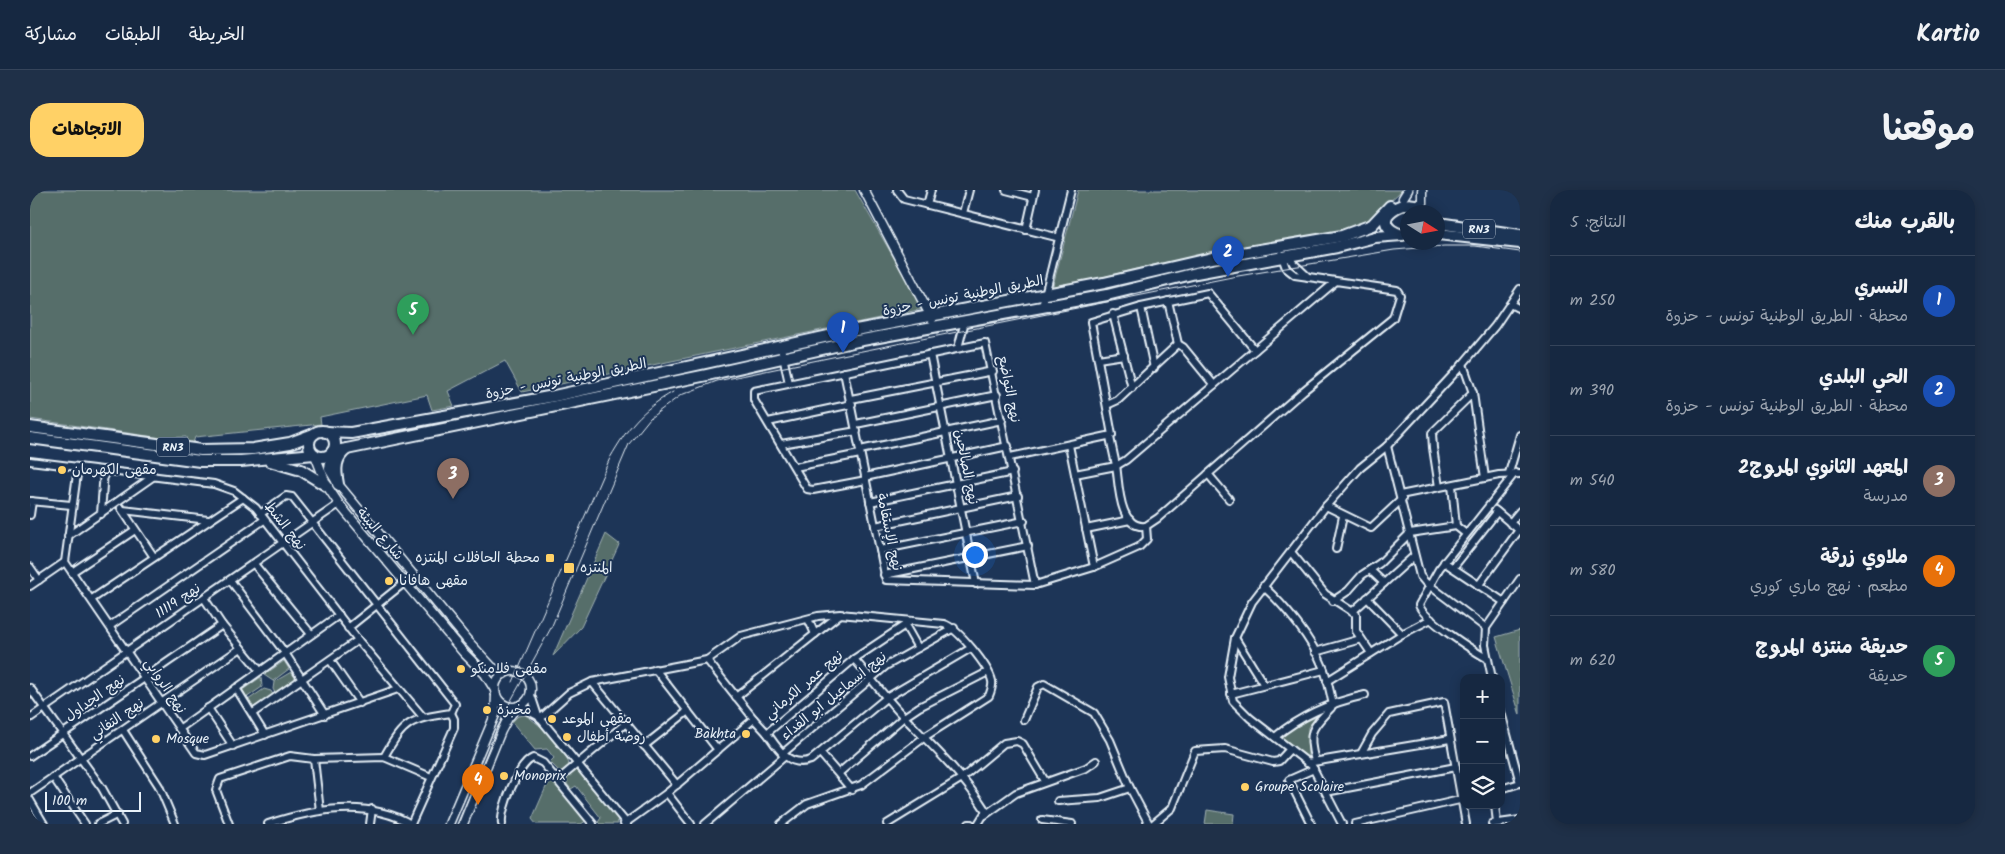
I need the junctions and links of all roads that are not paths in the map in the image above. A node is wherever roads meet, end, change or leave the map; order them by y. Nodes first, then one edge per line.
1 (864, 190) edge
2 (897, 190) edge
3 (931, 190) edge
4 (969, 190) edge
5 (1006, 190) edge
6 (1072, 190) edge
7 (1422, 190) edge
8 (1034, 193) edge
9 (903, 194) edge
10 (1406, 194) edge
11 (927, 205) junction
12 (1418, 205) edge
13 (1423, 205) edge
14 (1390, 206) junction
15 (963, 213) junction
16 (1445, 224) edge
17 (1026, 230) junction
18 (1400, 234) edge
19 (1400, 235) edge
20 (1445, 235) edge
21 (1520, 236) edge
22 (1060, 238) junction
23 (1520, 243) edge
24 (1284, 251) junction
25 (1335, 282) junction
26 (1520, 289) edge
27 (1044, 294) junction
28 (1168, 301) junction
29 (1510, 304) junction
30 (1042, 307) junction
31 (1141, 307) junction
32 (1520, 309) edge
33 (1113, 314) junction
34 (933, 320) junction
35 (965, 321) junction
36 (1178, 344) junction
37 (781, 348) junction
38 (958, 348) junction
39 (1255, 350) junction
40 (930, 354) junction
41 (1124, 355) junction
42 (783, 359) junction
43 (1098, 359) junction
44 (1464, 364) junction
45 (1154, 368) junction
46 (993, 371) junction
47 (844, 372) junction
48 (789, 383) junction
49 (936, 383) junction
50 (1214, 385) junction
51 (1132, 388) junction
52 (1473, 393) junction
53 (998, 395) junction
54 (851, 402) junction
55 (942, 406) junction
56 (1107, 406) junction
57 (1002, 420) junction
58 (768, 422) junction
59 (30, 427) edge
60 (856, 427) junction
61 (946, 431) junction
62 (326, 432) junction
63 (314, 434) junction
64 (1111, 435) junction
65 (1520, 435) edge
66 (30, 438) edge
67 (781, 444) junction
68 (1069, 445) junction
69 (1008, 446) junction
70 (1387, 446) junction
71 (349, 447) junction
72 (332, 452) junction
73 (860, 452) junction
74 (315, 455) junction
75 (951, 457) junction
76 (1010, 457) junction
77 (262, 460) junction
78 (30, 461) edge
79 (1116, 466) junction
80 (78, 467) junction
81 (796, 467) junction
82 (104, 470) junction
83 (1013, 472) junction
84 (1075, 474) junction
85 (1208, 474) junction
86 (1515, 474) edge
87 (154, 476) junction
88 (865, 478) junction
89 (1485, 478) junction
90 (338, 484) junction
91 (956, 484) junction
92 (1452, 485) junction
93 (327, 486) junction
94 (1439, 487) junction
95 (1018, 496) junction
96 (1401, 497) junction
97 (243, 498) junction
98 (1229, 499) dead end
99 (31, 501) edge
100 (870, 502) junction
101 (117, 503) junction
102 (339, 504) junction
103 (71, 505) junction
104 (1326, 506) junction
105 (1490, 506) junction
106 (961, 508) junction
107 (122, 510) junction
108 (1520, 511) edge
109 (1497, 512) junction
110 (101, 514) junction
111 (30, 515) edge
112 (1343, 516) junction
113 (262, 517) junction
114 (208, 520) junction
115 (1130, 520) junction
116 (313, 521) junction
117 (1024, 521) junction
118 (1510, 523) junction
119 (875, 526) junction
120 (1146, 526) junction
121 (1456, 526) junction
122 (1086, 529) junction
123 (136, 530) junction
124 (1520, 531) edge
125 (966, 532) junction
126 (1410, 534) junction
127 (1466, 534) junction
128 (68, 536) junction
129 (282, 543) junction
130 (1028, 546) junction
131 (1336, 549) dead end
132 (880, 550) junction
133 (1290, 552) junction
134 (1414, 556) junction
135 (154, 557) junction
136 (971, 558) junction
137 (64, 562) junction
138 (1444, 562) junction
139 (254, 564) junction
140 (30, 567) edge
141 (1094, 567) junction
142 (1453, 568) junction
143 (1370, 570) junction
144 (72, 572) junction
145 (884, 574) junction
146 (414, 575) junction
147 (39, 580) junction
148 (230, 580) junction
149 (404, 582) junction
150 (1519, 582) edge
151 (1384, 583) junction
152 (976, 584) junction
153 (1035, 585) junction
154 (1429, 585) junction
155 (30, 586) edge
156 (1262, 586) junction
157 (1478, 586) junction
158 (204, 598) junction
159 (1367, 598) junction
160 (92, 599) junction
161 (1333, 601) junction
162 (1504, 602) junction
163 (376, 605) junction
164 (1352, 612) junction
165 (840, 614) junction
166 (339, 615) junction
167 (808, 619) junction
168 (1431, 619) junction
169 (908, 623) junction
170 (222, 624) junction
171 (110, 626) junction
172 (348, 628) junction
173 (954, 628) junction
174 (1486, 628) junction
175 (311, 634) junction
176 (815, 634) junction
177 (1402, 634) junction
178 (1235, 638) junction
179 (1360, 639) junction
180 (358, 640) junction
181 (241, 648) junction
182 (918, 648) junction
183 (970, 648) junction
184 (126, 651) junction
185 (1315, 652) junction
186 (285, 654) junction
187 (1371, 654) junction
188 (854, 658) junction
189 (1488, 659) junction
190 (330, 660) junction
191 (707, 660) junction
192 (655, 670) junction
193 (1324, 670) junction
194 (260, 671) junction
195 (988, 672) junction
196 (504, 674) junction
197 (1491, 674) edge
198 (145, 678) junction
199 (870, 678) junction
200 (301, 681) junction
201 (1327, 681) junction
202 (592, 682) junction
203 (1264, 685) junction
204 (30, 688) edge
205 (236, 688) junction
206 (398, 689) junction
207 (496, 692) junction
208 (530, 692) junction
209 (1231, 694) junction
210 (1365, 695) dead end
211 (736, 697) junction
212 (886, 698) junction
213 (360, 703) junction
214 (161, 704) junction
215 (1334, 705) junction
216 (519, 706) junction
217 (44, 708) junction
218 (208, 708) junction
219 (688, 711) junction
220 (253, 713) junction
221 (451, 713) junction
222 (325, 715) junction
223 (423, 717) junction
224 (539, 717) junction
225 (904, 717) junction
226 (30, 718) edge
227 (754, 719) junction
228 (1503, 719) edge
229 (1024, 720) dead end
230 (626, 724) junction
231 (179, 729) junction
232 (123, 730) junction
233 (767, 733) junction
234 (63, 735) junction
235 (265, 735) junction
236 (926, 736) junction
237 (1275, 737) junction
238 (1450, 738) junction
239 (233, 746) junction
240 (644, 746) junction
241 (1290, 749) junction
242 (718, 750) junction
243 (1362, 752) junction
244 (821, 754) junction
245 (784, 755) junction
246 (30, 756) edge
247 (81, 758) junction
248 (384, 758) junction
249 (314, 759) junction
250 (1315, 761) junction
251 (1096, 762) dead end
252 (1307, 763) junction
253 (577, 764) junction
254 (1456, 767) junction
255 (1314, 769) junction
256 (838, 773) junction
257 (53, 777) junction
258 (431, 777) junction
259 (962, 778) junction
260 (558, 780) junction
261 (1045, 781) junction
262 (1520, 783) edge
263 (677, 785) junction
264 (1460, 785) edge
265 (1130, 788) junction
266 (1505, 788) edge
267 (852, 790) junction
268 (1326, 792) junction
269 (30, 793) edge
270 (667, 793) junction
271 (30, 800) edge
272 (1460, 800) edge
273 (1058, 801) dead end
274 (372, 809) junction
275 (1464, 809) edge
276 (1495, 809) edge
277 (320, 811) junction
278 (118, 814) junction
279 (985, 815) junction
280 (1042, 820) dead end
281 (1520, 820) edge
282 (44, 824) edge
283 (85, 824) edge
284 (98, 824) edge
285 (122, 824) edge
286 (175, 824) edge
287 (229, 824) edge
288 (268, 824) edge
289 (370, 824) edge
290 (411, 824) edge
291 (449, 824) edge
292 (463, 824) edge
293 (502, 824) edge
294 (593, 824) edge
295 (625, 824) edge
296 (691, 824) edge
297 (705, 824) edge
298 (781, 824) edge
299 (887, 824) edge
300 (978, 824) edge
301 (1072, 824) edge
302 (1151, 824) edge
303 (1311, 824) edge
304 (1342, 824) edge
305 (1355, 824) edge
306 (1466, 824) edge
307 (1494, 824) edge

1 - 34 street
2 - 9 street
3 - 11 street
4 - 15 street
5 - 8 street
6 - 22 street
7 - 13 street
8 - 17 street
9 - 11 street
10 - 12 highway, RN3
10 - 14 highway, RN3
11 - 15 street
14 - 18 highway, RN3
14 - 24 highway, الطريق الوطنية تونس - حزوة / RN3
15 - 17 street
16 - 21 highway, RN3
17 - 22 street
19 - 24 highway, الطريق الوطنية تونس - حزوة / RN3
20 - 23 highway, RN3
22 - 27 street
24 - 25 street
24 - 27 highway, الطريق الوطنية تونس - حزوة / RN3
24 - 30 highway, الطريق الوطنية تونس - حزوة / RN3
25 - 39 street
25 - 85 street
26 - 29 street
27 - 30 street
27 - 34 highway, الطريق الوطنية تونس - حزوة / RN3
28 - 31 street
28 - 36 street
28 - 39 street
29 - 32 street
29 - 44 street
30 - 35 highway, الطريق الوطنية تونس - حزوة / RN3
31 - 33 street
31 - 45 street
33 - 41 street
33 - 43 street
34 - 35 highway, الطريق الوطنية تونس - حزوة / RN3
34 - 37 highway, الطريق الوطنية تونس - حزوة / RN3
34 - 42 highway, الطريق الوطنية تونس - حزوة / RN3
35 - 38 street
36 - 45 street
36 - 50 street
37 - 42 street
37 - 62 highway, الطريق الوطنية تونس - حزوة / RN3
38 - 40 street, نهج التواضع
38 - 46 street, نهج التواضع
39 - 50 street
40 - 47 street, نهج التواضع
40 - 49 street, نهج الصالحين
41 - 43 street
41 - 51 street
42 - 48 street
42 - 71 highway, الطريق الوطنية تونس - حزوة / RN3
43 - 56 street
44 - 52 street
44 - 70 street
45 - 51 street
46 - 49 street
46 - 53 street, نهج التواضع
47 - 48 street, نهج التواضع
47 - 54 street, نهج الإستقامة
48 - 58 street, نهج التواضع
49 - 54 street
49 - 55 street, نهج الصالحين
50 - 79 street
51 - 56 street
52 - 89 street
52 - 94 street
53 - 55 street
53 - 57 street, نهج التواضع
54 - 58 street
54 - 60 street, نهج الإستقامة
55 - 60 street
55 - 61 street, نهج الصالحين
56 - 64 street
57 - 61 street
57 - 69 street, نهج التواضع
58 - 67 street
59 - 63 highway, RN3
60 - 67 street
60 - 73 street, نهج الإستقامة
61 - 73 street
61 - 75 street, نهج الصالحين
62 - 63 highway, RN3
62 - 72 highway
63 - 74 highway
64 - 68 street
64 - 79 street
65 - 86 street
66 - 77 highway, RN3
67 - 81 street
68 - 76 street
68 - 84 street
69 - 75 street
69 - 76 street, نهج التواضع
70 - 96 street
70 - 104 street
71 - 72 highway, الطريق الوطنية تونس - حزوة / RN3
71 - 90 highway
72 - 74 highway, RN3
72 - 90 street, شارع البيئة
73 - 81 street
73 - 88 street, نهج الإستقامة
74 - 77 highway, RN3
74 - 93 street, شارع البيئة
75 - 88 street
75 - 91 street, نهج الصالحين
76 - 83 street, نهج التواضع
77 - 93 highway
78 - 80 street, نهج الشط
79 - 84 street
79 - 115 street
80 - 82 street, نهج الشط
80 - 103 street
81 - 88 street
82 - 87 street, نهج الشط
82 - 110 street
83 - 91 street
83 - 95 street, نهج التواضع
84 - 122 street
85 - 98 street
85 - 120 street
86 - 89 street
86 - 105 street
87 - 97 street, نهج الشط
87 - 101 street
88 - 100 street, نهج الإستقامة
89 - 92 street
90 - 146 street, شارع البيئة
91 - 100 street
91 - 106 street, نهج الصالحين
92 - 94 street
92 - 121 street
93 - 102 street, شارع البيئة
94 - 96 street
95 - 106 street
95 - 117 street, نهج التواضع
96 - 112 street
96 - 126 street
97 - 113 street, نهج الشط
97 - 114 street
99 - 103 street
99 - 111 street
100 - 119 street, نهج الإستقامة
101 - 107 street
101 - 110 street
102 - 116 street, نهج 11119
102 - 149 street, شارع البيئة
103 - 128 street
104 - 112 street
104 - 133 street
105 - 109 street
105 - 127 street
106 - 119 street
106 - 125 street, نهج الصالحين
107 - 114 street
107 - 123 street
108 - 118 street
109 - 118 street
109 - 142 street
110 - 128 street
112 - 131 street
113 - 116 street
113 - 129 street, نهج الشط
113 - 171 street
114 - 135 street
115 - 120 street
115 - 122 street
116 - 129 street, نهج 11119
116 - 163 street
117 - 125 street
117 - 130 street, نهج التواضع
118 - 124 street
119 - 132 street, نهج الإستقامة
120 - 141 street, نهج الإستقامة
121 - 126 street
121 - 127 street
122 - 141 street
123 - 135 street
123 - 144 street
124 - 157 street
125 - 132 street
125 - 136 street, نهج الصالحين
126 - 134 street
126 - 143 street
127 - 138 street
128 - 137 street
129 - 139 street, نهج 11119
129 - 166 street, نهج الشط
130 - 136 street
130 - 153 street, نهج التواضع
132 - 145 street, نهج الإستقامة
133 - 156 street
133 - 161 street
134 - 151 street
134 - 154 street
135 - 160 street
136 - 145 street
136 - 152 street, نهج الصالحين
137 - 144 street, نهج الروابي
137 - 147 street
138 - 142 street
138 - 154 street
139 - 148 street, نهج 11119
139 - 175 street
140 - 147 street
141 - 153 street, نهج الإستقامة
142 - 157 street
143 - 151 street
143 - 161 street
144 - 160 street, نهج الروابي
145 - 152 street, نهج الإستقامة
146 - 149 street
146 - 196 street, شارع البيئة
147 - 155 street
148 - 158 street, نهج 11119
148 - 186 street
149 - 163 street
149 - 207 street, شارع البيئة
150 - 162 street
151 - 159 street
152 - 153 street, نهج الإستقامة
154 - 168 street
154 - 174 street
156 - 178 street
156 - 185 street
157 - 162 street
158 - 170 street
158 - 184 street, نهج 11119
159 - 164 street
159 - 177 street
160 - 171 street, نهج الروابي
161 - 164 street
162 - 174 street
163 - 172 street
163 - 221 street
164 - 179 street
165 - 167 street
165 - 169 street
165 - 176 street
166 - 172 street, نهج الشط
166 - 175 street
167 - 176 street
167 - 191 street
168 - 177 street
168 - 189 street
169 - 173 street
169 - 182 street
169 - 188 street, نهج عمر الكرماني
170 - 181 street
170 - 198 street, نهج الجداول
171 - 184 street, نهج الروابي
172 - 180 street, نهج الشط
173 - 182 street, نهج اسماعيل ابو الفداء
173 - 183 street
174 - 189 street
175 - 186 street
176 - 211 street
177 - 187 street
178 - 203 street
178 - 209 street
179 - 185 street
179 - 187 street
180 - 190 street
180 - 206 street, نهج الشط
181 - 194 street
181 - 214 street, نهج التفاني
182 - 199 street, نهج اسماعيل ابو الفداء
183 - 195 street
183 - 212 street
184 - 198 street, نهج الروابي
184 - 217 street, نهج 11119
185 - 193 street
186 - 194 street
186 - 200 street
187 - 201 street
188 - 199 street
188 - 233 street, نهج عمر الكرماني
189 - 197 street
190 - 200 street
190 - 213 street
191 - 192 street
191 - 211 street
192 - 202 street
192 - 219 street
193 - 201 street
193 - 203 street
194 - 205 street
195 - 225 street
195 - 236 street
196 - 207 street
196 - 208 street
198 - 214 street, نهج الروابي
198 - 234 street, نهج الجداول
199 - 212 street
199 - 245 street, نهج اسماعيل ابو الفداء
200 - 220 street
200 - 222 street
201 - 215 street
202 - 224 street
202 - 230 street
203 - 209 street
204 - 217 street
205 - 218 street
205 - 220 street
206 - 213 street, نهج الروابي
206 - 223 street, نهج الشط
207 - 216 street
207 - 291 street
208 - 216 street
208 - 224 street
209 - 237 street
210 - 215 street
211 - 227 street
212 - 225 street
212 - 244 street
213 - 222 street, نهج الروابي
214 - 231 street, نهج الروابي
214 - 232 street, نهج التفاني
215 - 237 street
215 - 250 street
216 - 224 street
216 - 292 street
217 - 226 street, نهج 11119
217 - 234 street
218 - 231 street
218 - 239 street
219 - 240 street
219 - 242 street
220 - 235 street
221 - 223 street
221 - 258 street
222 - 235 street, نهج الروابي
223 - 248 street
224 - 253 street
225 - 236 street
225 - 256 street
227 - 233 street, نهج عمر الكرماني
227 - 242 street, نهج عمر الكرماني
228 - 262 street
229 - 265 street
230 - 240 street
230 - 253 street
231 - 239 street, نهج الروابي
232 - 247 street, نهج التفاني
232 - 286 street
233 - 245 street
234 - 246 street, نهج الجداول
234 - 247 street
235 - 239 street, نهج الروابي
236 - 259 street
236 - 267 street
237 - 241 street
238 - 243 street
238 - 243 street
238 - 254 street
240 - 263 street
241 - 252 street
241 - 302 street
242 - 263 street, نهج عمر الكرماني
243 - 250 street
244 - 245 street
244 - 256 street
245 - 297 street, نهج اسماعيل ابو الفداء
247 - 257 street, نهج التفاني
247 - 278 street
248 - 249 street
248 - 258 street
249 - 277 street
249 - 287 street
250 - 252 street
251 - 261 street
252 - 255 street
253 - 260 street
253 - 295 street
254 - 264 street
254 - 268 street
255 - 268 street
255 - 303 street
256 - 267 street
257 - 269 street, نهج التفاني
257 - 283 street
258 - 290 street
259 - 261 street
259 - 279 street
259 - 299 street
260 - 293 street
260 - 294 street
261 - 279 street
262 - 266 street
263 - 270 street, نهج عمر الكرماني
265 - 273 street
265 - 302 street
267 - 298 street
268 - 304 street
270 - 295 street, نهج عمر الكرماني
270 - 296 street
271 - 282 street
272 - 305 street
274 - 277 street
274 - 289 street
274 - 290 street
275 - 306 street
276 - 307 street
277 - 288 street
278 - 284 street
278 - 285 street
279 - 300 street
280 - 301 street
281 - 307 street

